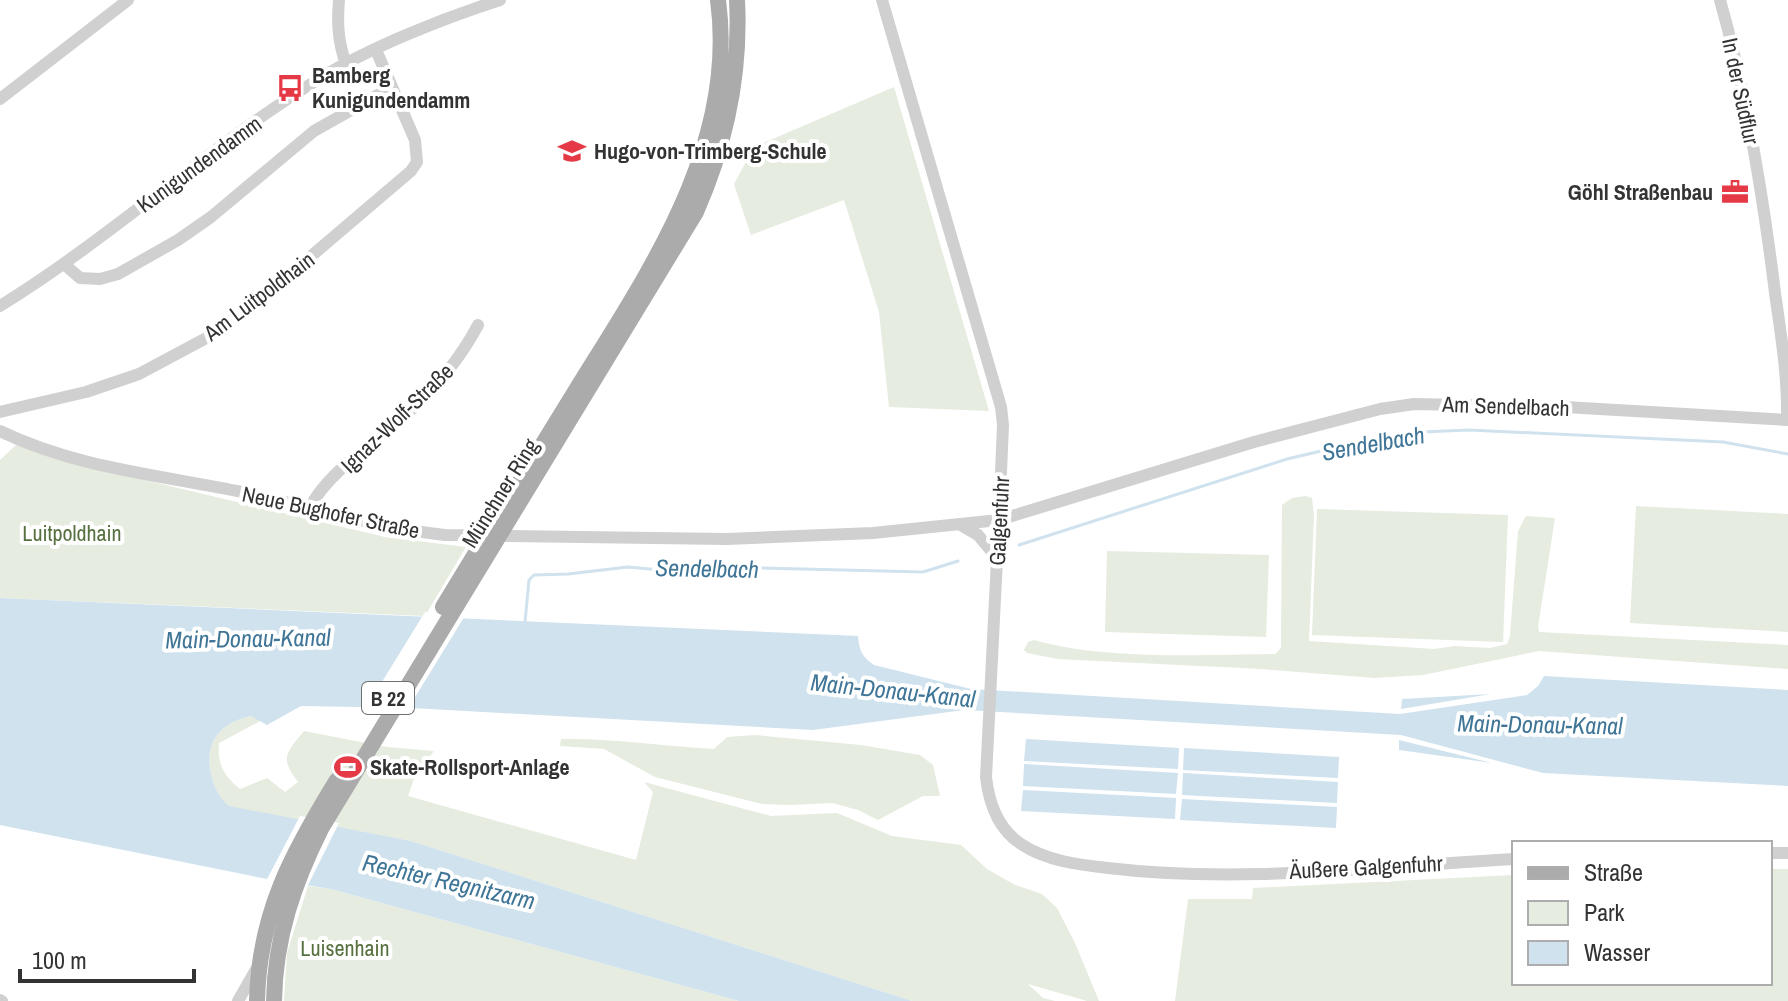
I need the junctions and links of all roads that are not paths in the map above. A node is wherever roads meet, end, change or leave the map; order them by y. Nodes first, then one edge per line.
1 (128, 0) edge
2 (339, 0) edge
3 (500, 0) edge
4 (718, 0) edge
5 (737, 0) edge
6 (882, 0) edge
7 (1720, 0) edge
8 (376, 50) junction
9 (346, 64) junction
10 (392, 87) junction
11 (0, 99) edge
12 (64, 264) junction
13 (0, 306) edge
14 (478, 325) dead end
15 (0, 412) edge
16 (1788, 420) edge
17 (0, 431) edge
18 (523, 487) junction
19 (310, 508) junction
20 (999, 520) junction
21 (959, 524) junction
22 (997, 558) junction
23 (1512, 859) edge
24 (1219, 875) joint
25 (275, 922) junction
26 (258, 966) junction
27 (238, 1001) edge
28 (257, 1001) edge
29 (274, 1001) edge

1 - 11 street
2 - 9 street
3 - 8 street, Kunigundendamm
4 - 18 main road, Münchner Ring / B 22
5 - 18 main road, Münchner Ring / B 22
6 - 20 street, Galgenfuhr
7 - 16 street, In der Südflur
8 - 9 street, Kunigundendamm
8 - 10 street, Am Luitpoldhain
9 - 12 street, Kunigundendamm
10 - 12 street
10 - 15 street, Am Luitpoldhain
12 - 13 street, Kunigundendamm
14 - 19 street, Ignaz-Wolf-Straße
16 - 20 street, Am Sendelbach
17 - 19 street, Neue Bughofer Straße
18 - 25 main road, Münchner Ring / B 22
19 - 21 street, Neue Bughofer Straße
20 - 21 street, Neue Bughofer Straße
20 - 22 street, Galgenfuhr
21 - 22 street
22 - 24 street, Galgenfuhr
23 - 24 street, Äußere Galgenfuhr
25 - 26 main road, Münchner Ring / B 22
25 - 29 main road, Münchner Ring / B 22
26 - 27 street
26 - 28 main road, Münchner Ring / B 22

